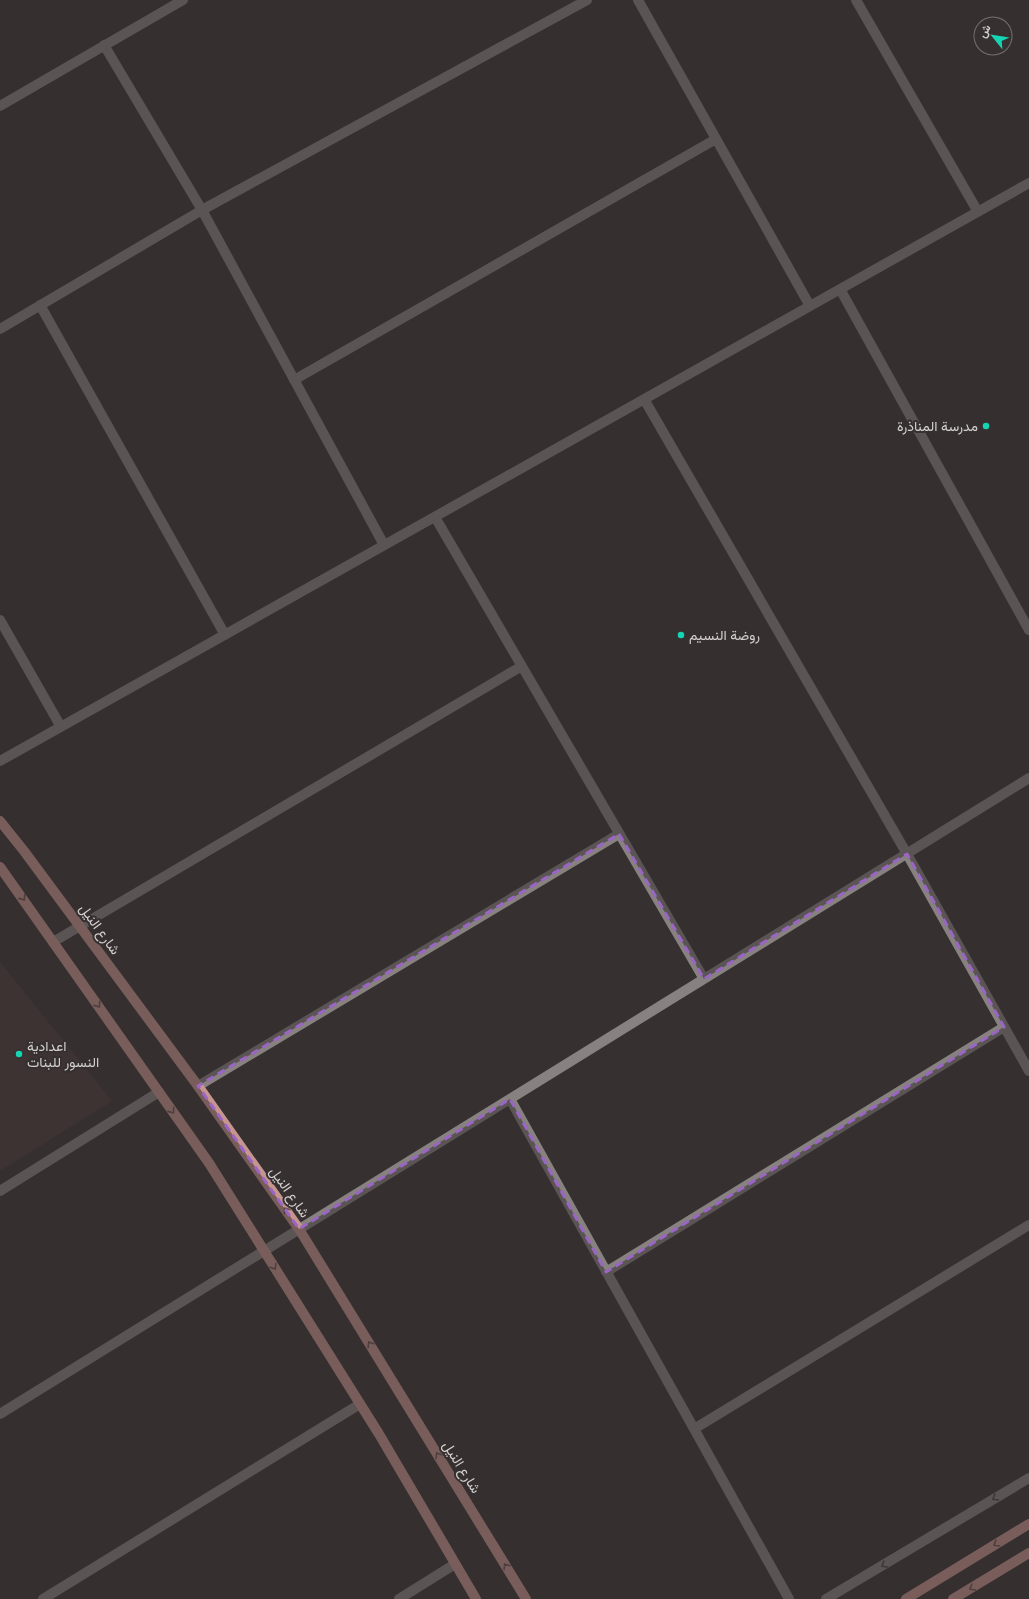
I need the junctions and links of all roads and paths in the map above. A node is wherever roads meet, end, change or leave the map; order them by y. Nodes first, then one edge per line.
1 (183, 0) edge
2 (587, 0) edge
3 (638, 0) edge
4 (856, 0) edge
5 (104, 45) junction
6 (0, 106) edge
7 (716, 139) junction
8 (1029, 184) edge
9 (202, 210) junction
10 (978, 212) junction
11 (840, 289) junction
12 (40, 306) junction
13 (810, 306) junction
14 (0, 329) edge
15 (294, 380) junction
16 (644, 399) junction
17 (435, 517) junction
18 (384, 545) junction
19 (0, 620) edge
20 (1029, 630) edge
21 (225, 635) junction
22 (522, 666) junction
23 (61, 727) junction
24 (0, 761) edge
25 (1029, 778) edge
26 (0, 821) edge
27 (619, 834) junction
28 (907, 854) junction
29 (0, 867) edge
30 (79, 925) junction
31 (53, 942) junction
32 (704, 979) junction
33 (1004, 1027) junction
34 (1029, 1071) edge
35 (198, 1086) junction
36 (159, 1092) junction
37 (510, 1099) junction
38 (0, 1191) edge
39 (1029, 1225) edge
40 (299, 1229) junction
41 (263, 1250) junction
42 (606, 1272) junction
43 (360, 1404) junction
44 (0, 1414) edge
45 (694, 1429) junction
46 (1029, 1478) edge
47 (1029, 1524) edge
48 (1029, 1552) edge
49 (455, 1564) junction
50 (43, 1599) edge
51 (399, 1599) edge
52 (476, 1599) edge
53 (526, 1599) edge
54 (789, 1599) edge
55 (826, 1599) edge
56 (906, 1599) edge
57 (953, 1599) edge

1 - 5 street
2 - 9 street
3 - 7 street
4 - 10 street
5 - 6 street
5 - 9 street
7 - 13 street
7 - 15 street
8 - 10 street
9 - 12 street
9 - 15 street
10 - 11 street
11 - 13 street
11 - 20 street
12 - 14 street
12 - 21 street
13 - 16 street
15 - 18 street
16 - 17 street
16 - 28 street
17 - 18 street
17 - 22 street
18 - 21 street
19 - 23 street
21 - 23 street
22 - 27 street
22 - 30 street
23 - 24 street
25 - 28 street
26 - 30 main road, شارع النيل
27 - 32 street
27 - 35 street
28 - 32 street
28 - 33 street
29 -> 31 main road
30 - 31 street
30 - 35 main road, شارع النيل
31 -> 36 main road
32 - 37 street
33 - 34 street
33 - 42 street
40 -> 35 main road, شارع النيل
36 - 38 street
36 -> 41 main road
37 - 40 street
37 - 42 street
39 - 45 street
40 - 41 street
53 -> 40 main road, شارع النيل
41 -> 43 main road
41 - 44 street
42 - 45 street
43 - 49 main road
43 - 50 street
45 - 54 street
46 -> 55 street
47 -> 56 main road
48 -> 57 main road
49 - 51 street
49 - 52 main road

